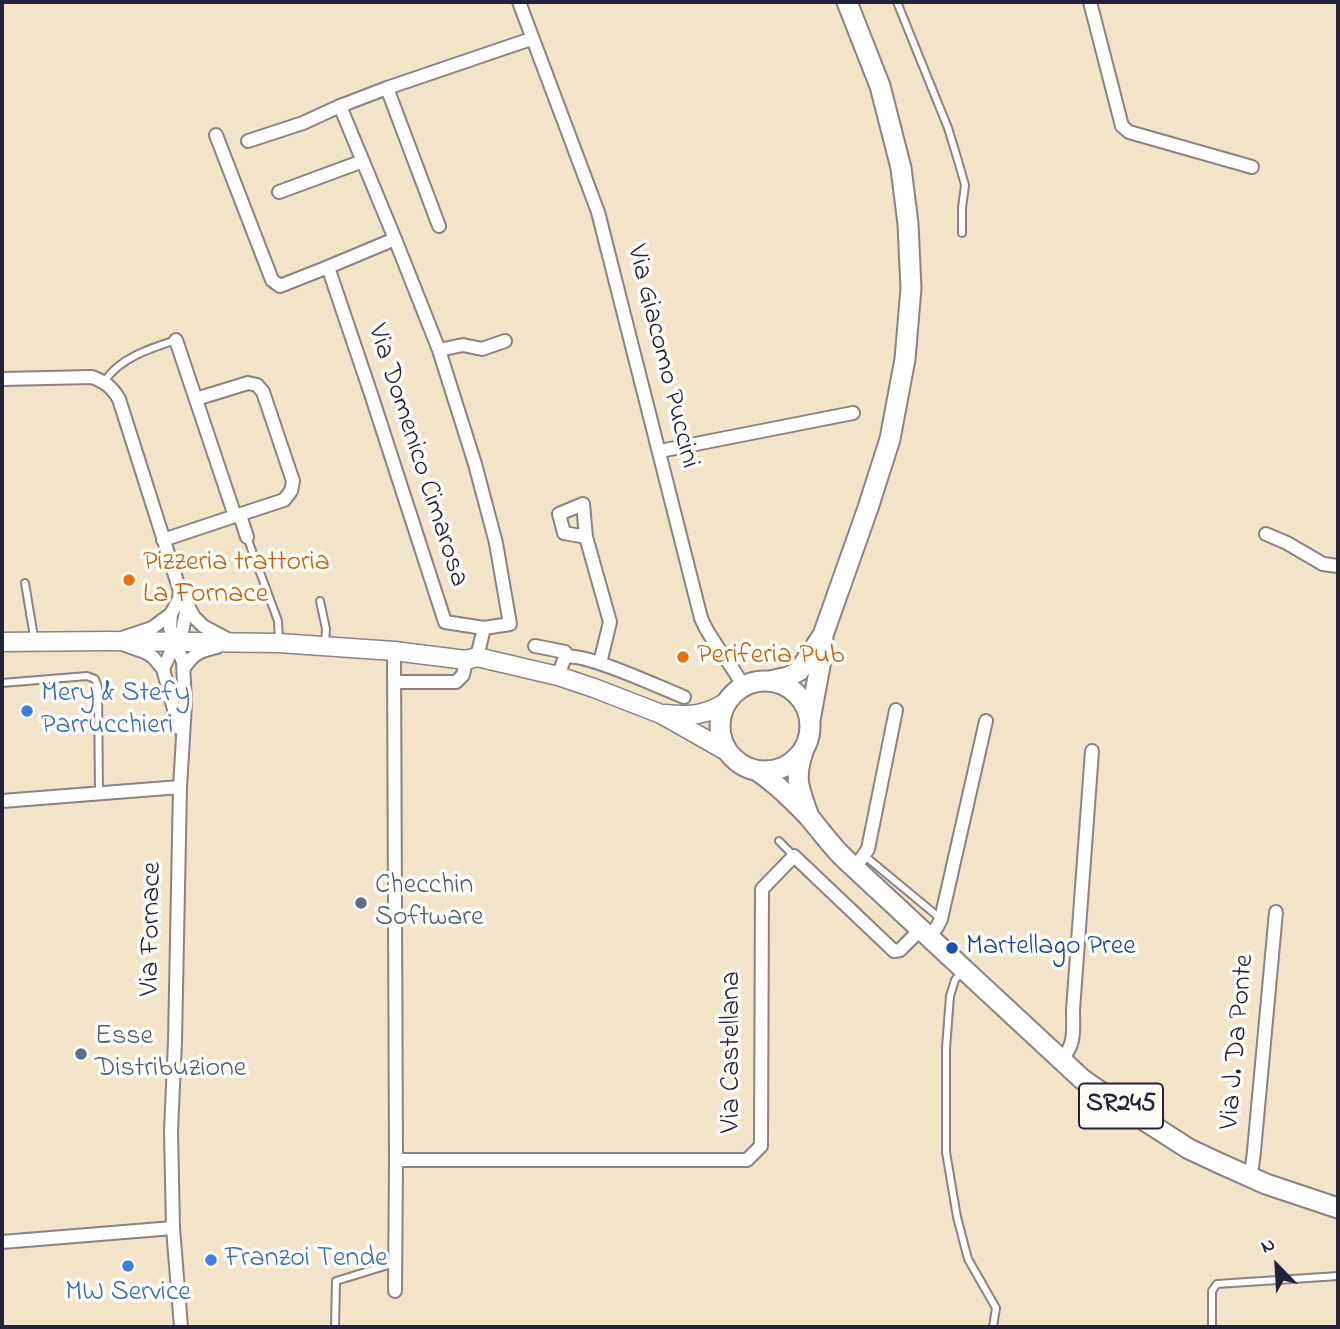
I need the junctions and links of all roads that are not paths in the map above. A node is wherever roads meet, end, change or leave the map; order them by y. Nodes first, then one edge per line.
1 (519, 2) edge
2 (847, 2) edge
3 (897, 2) edge
4 (1090, 2) edge
5 (531, 39) junction
6 (387, 89) junction
7 (340, 106) junction
8 (216, 135) dead end
9 (248, 141) dead end
10 (363, 161) junction
11 (1252, 167) dead end
12 (279, 192) dead end
13 (439, 226) dead end
14 (962, 233) dead end
15 (395, 239) junction
16 (328, 267) junction
17 (176, 340) joint
18 (505, 341) dead end
19 (439, 350) junction
20 (2, 379) edge
21 (104, 382) junction
22 (196, 399) junction
23 (853, 413) dead end
24 (660, 451) junction
25 (237, 515) junction
26 (1266, 534) dead end
27 (247, 537) joint
28 (586, 537) dead end
29 (163, 540) junction
30 (1338, 566) edge
31 (25, 583) dead end
32 (180, 591) junction
33 (320, 601) dead end
34 (187, 606) junction
35 (171, 614) junction
36 (510, 624) junction
37 (484, 628) junction
38 (823, 635) junction
39 (513, 637) dead end
40 (106, 641) junction
41 (2, 642) edge
42 (33, 643) junction
43 (175, 643) junction
44 (235, 643) junction
45 (279, 643) junction
46 (324, 646) junction
47 (535, 646) dead end
48 (394, 651) junction
49 (568, 656) junction
50 (471, 658) junction
51 (600, 663) junction
52 (184, 668) junction
53 (163, 669) junction
54 (558, 676) junction
55 (394, 681) junction
56 (770, 681) junction
57 (2, 683) edge
58 (743, 686) junction
59 (684, 697) dead end
60 (726, 703) junction
61 (896, 710) dead end
62 (661, 714) junction
63 (810, 720) junction
64 (986, 721) dead end
65 (183, 742) junction
66 (804, 748) junction
67 (1092, 751) dead end
68 (728, 752) junction
69 (756, 770) junction
70 (180, 787) junction
71 (100, 793) junction
72 (2, 801) edge
73 (810, 818) junction
74 (779, 842) dead end
75 (794, 856) junction
76 (860, 862) junction
77 (1276, 912) dead end
78 (941, 919) junction
79 (925, 933) junction
80 (963, 969) junction
81 (1061, 1059) junction
82 (396, 1160) junction
83 (1248, 1177) junction
84 (1338, 1208) edge
85 (173, 1228) junction
86 (2, 1242) edge
87 (395, 1264) junction
88 (1338, 1276) edge
89 (395, 1291) dead end
90 (181, 1327) edge
91 (335, 1327) edge
92 (993, 1327) edge
93 (1212, 1327) edge

1 - 5 street, Via Giacomo Puccini
2 - 38 main road
3 - 14 lane
4 - 11 street
5 - 6 street
5 - 24 street, Via Giacomo Puccini
6 - 7 street
6 - 13 street
7 - 9 street
7 - 10 street
8 - 16 street
10 - 12 street
10 - 15 street
15 - 16 street
15 - 19 street, Via Domenico Cimarosa
16 - 37 street, Via Domenico Cimarosa
17 - 21 lane
17 - 22 street
18 - 19 street
19 - 36 street, Via Domenico Cimarosa
20 - 21 street
21 - 29 street
22 - 25 street
22 - 25 street
23 - 24 street
24 - 58 street, Via Giacomo Puccini
25 - 27 street
25 - 29 street
26 - 30 street
27 - 45 lane
28 - 51 street
29 - 32 street
31 - 42 lane
32 - 34 street
32 - 35 street
33 - 46 lane
34 - 43 street
34 - 44 street
35 - 40 street
35 - 43 street, Via Fornace
36 - 37 street, Via Domenico Cimarosa
36 - 39 street, Via Domenico Cimarosa
37 - 50 street
38 - 56 main road
38 - 63 main road
40 - 42 street
40 - 43 street
40 - 53 street
41 - 42 street
43 - 44 street
43 - 52 street, Via Fornace
43 - 53 street
44 - 45 street
44 - 52 street
45 - 46 street
46 - 48 street
47 - 49 street
48 - 50 street
48 - 55 street
49 - 51 street
49 - 54 street
50 - 54 street
50 - 55 street
51 - 59 street
52 - 65 street, Via Fornace
53 - 65 street, Via Fornace
54 - 62 street
55 - 82 street
56 - 58 main road
56 - 63 main road
57 - 71 lane
58 - 60 main road
60 - 62 street
60 - 68 main road
61 - 76 street
62 - 68 street
63 - 66 main road
64 - 78 street
65 - 70 street, Via Fornace
66 - 69 main road
66 - 73 main road, SR245
67 - 81 street
68 - 69 main road
69 - 73 main road, SR245
70 - 71 street
70 - 85 street, Via Fornace
71 - 72 street
73 - 76 main road, SR245
74 - 75 lane
75 - 79 street
75 - 82 street, Via Castellana
76 - 78 lane
76 - 79 main road, SR245
77 - 83 street, Via J. Da Ponte
78 - 79 street
79 - 80 main road, SR245
80 - 81 main road, SR245
80 - 92 lane
81 - 83 main road, SR245
82 - 87 street
83 - 84 main road, SR245
85 - 86 street
85 - 90 street, Via Fornace
87 - 89 street
87 - 91 lane
88 - 93 lane

